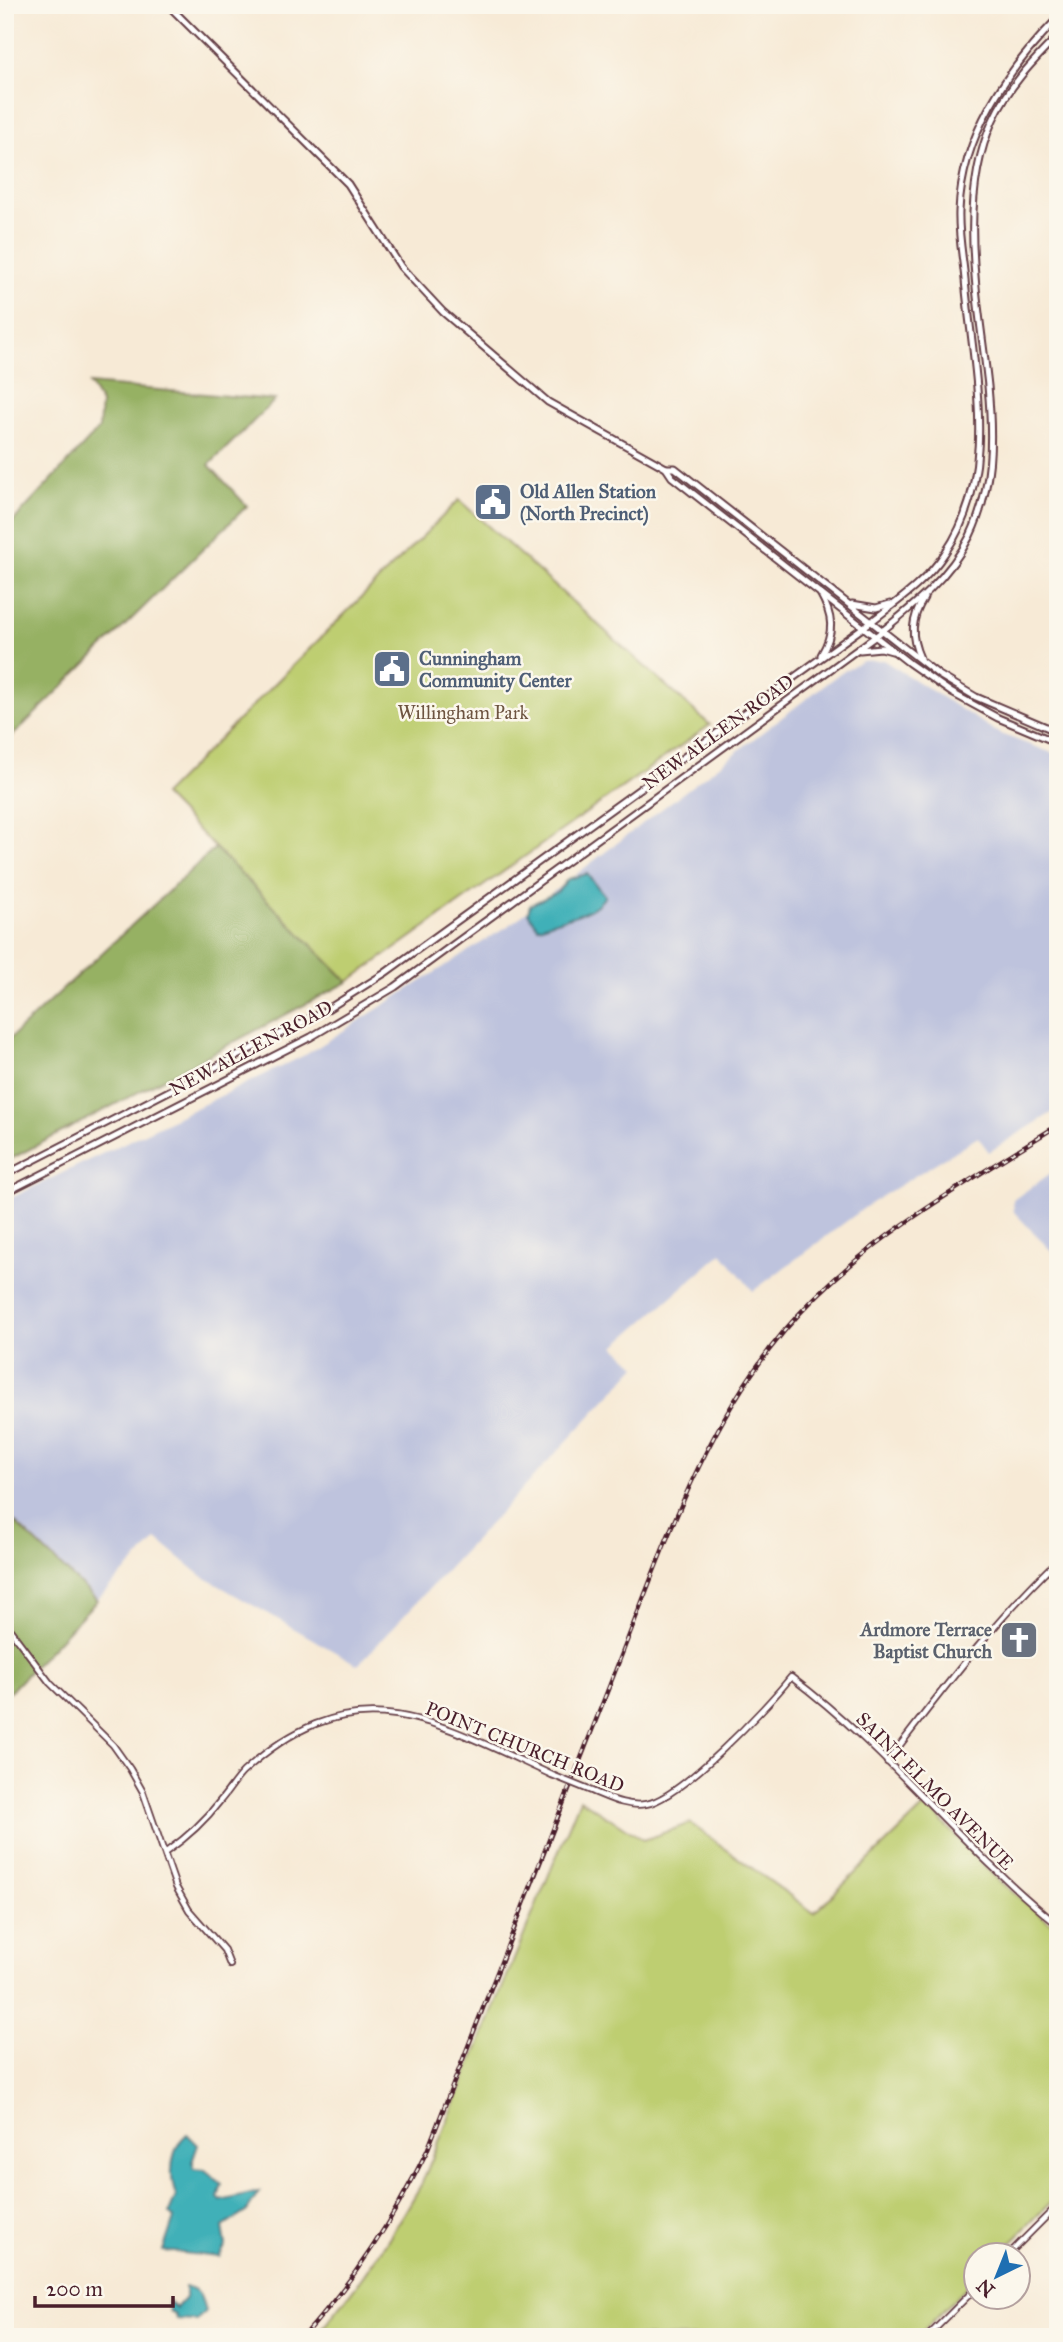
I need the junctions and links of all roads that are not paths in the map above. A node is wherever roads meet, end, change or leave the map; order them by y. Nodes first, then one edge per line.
1 (168, 5) edge
2 (1058, 18) edge
3 (1058, 36) edge
4 (666, 468) junction
5 (819, 590) junction
6 (927, 594) junction
7 (902, 597) junction
8 (849, 603) junction
9 (872, 621) junction
10 (865, 626) junction
11 (883, 630) junction
12 (876, 636) junction
13 (854, 652) junction
14 (895, 652) junction
15 (820, 657) junction
16 (921, 661) junction
17 (1058, 732) edge
18 (1058, 743) edge
19 (65, 1145) junction
20 (50, 1170) junction
21 (5, 1175) edge
22 (5, 1193) edge
23 (1058, 1560) edge
24 (5, 1622) edge
25 (791, 1677) joint
26 (887, 1762) junction
27 (166, 1852) junction
28 (1058, 1925) edge
29 (230, 1965) dead end
30 (1058, 2205) edge
31 (1024, 2240) edge
32 (962, 2301) edge
33 (927, 2337) edge

1 - 4 main road
2 - 7 main road, NEW ALLEN ROAD
3 - 6 main road, NEW ALLEN ROAD
4 - 5 main road
4 - 8 main road
5 - 10 main road
5 - 15 main road
6 - 11 main road, NEW ALLEN ROAD
6 - 16 main road
7 - 8 main road
7 - 9 main road, NEW ALLEN ROAD
8 - 9 main road
9 - 10 main road, NEW ALLEN ROAD
9 - 11 main road
10 - 12 main road
10 - 15 main road, NEW ALLEN ROAD
11 - 12 main road, NEW ALLEN ROAD
11 - 16 main road
12 - 13 main road, NEW ALLEN ROAD
12 - 14 main road
13 - 14 main road
13 - 20 main road, NEW ALLEN ROAD
14 - 18 main road
15 - 19 main road, NEW ALLEN ROAD
16 - 17 main road
19 - 20 main road
19 - 21 main road, NEW ALLEN ROAD
20 - 22 main road, NEW ALLEN ROAD
23 - 26 street
24 - 27 street
25 - 26 street, SAINT ELMO AVENUE
25 - 27 street, POINT CHURCH ROAD, bridge
26 - 28 street, SAINT ELMO AVENUE
27 - 29 street
30 - 31 street
32 - 33 street

